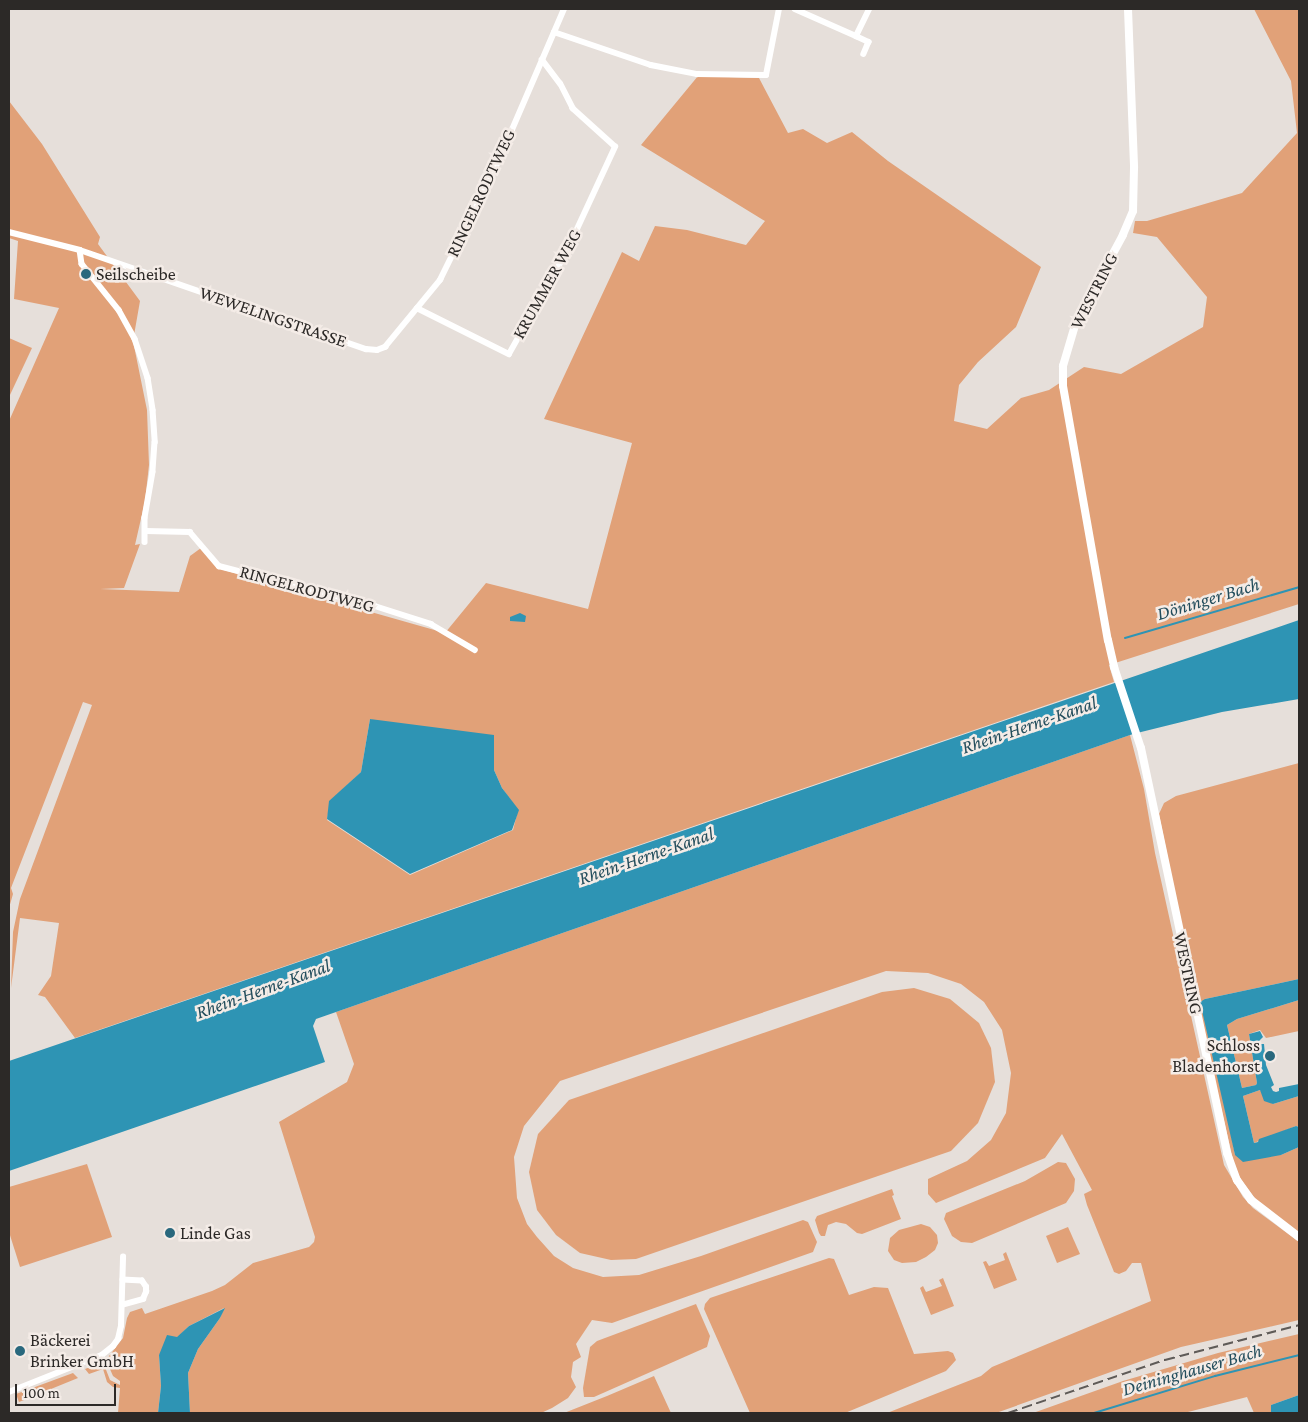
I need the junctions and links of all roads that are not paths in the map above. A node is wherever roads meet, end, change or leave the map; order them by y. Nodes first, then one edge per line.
1 (564, 9) edge
2 (779, 9) edge
3 (795, 9) edge
4 (869, 9) edge
5 (1128, 9) edge
6 (554, 32) junction
7 (856, 36) junction
8 (864, 54) dead end
9 (542, 60) junction
10 (9, 232) edge
11 (80, 250) junction
12 (417, 308) junction
13 (366, 349) joint
14 (146, 531) junction
15 (145, 542) dead end
16 (475, 650) dead end
17 (1299, 1237) edge
18 (123, 1257) dead end
19 (123, 1280) junction
20 (122, 1305) junction
21 (9, 1392) edge

1 - 6 street, RINGELRODTWEG
2 - 6 street
3 - 7 street
4 - 7 street
5 - 17 main road, WESTRING
6 - 9 street, RINGELRODTWEG
7 - 8 street
9 - 12 street, RINGELRODTWEG
9 - 12 street, KRUMMER WEG
10 - 11 street, WEWELINGSTRASSE
11 - 13 street, WEWELINGSTRASSE
11 - 14 street
12 - 13 street, RINGELRODTWEG
14 - 15 street
14 - 16 street, RINGELRODTWEG
18 - 19 street
19 - 20 street
19 - 20 street
20 - 21 street

